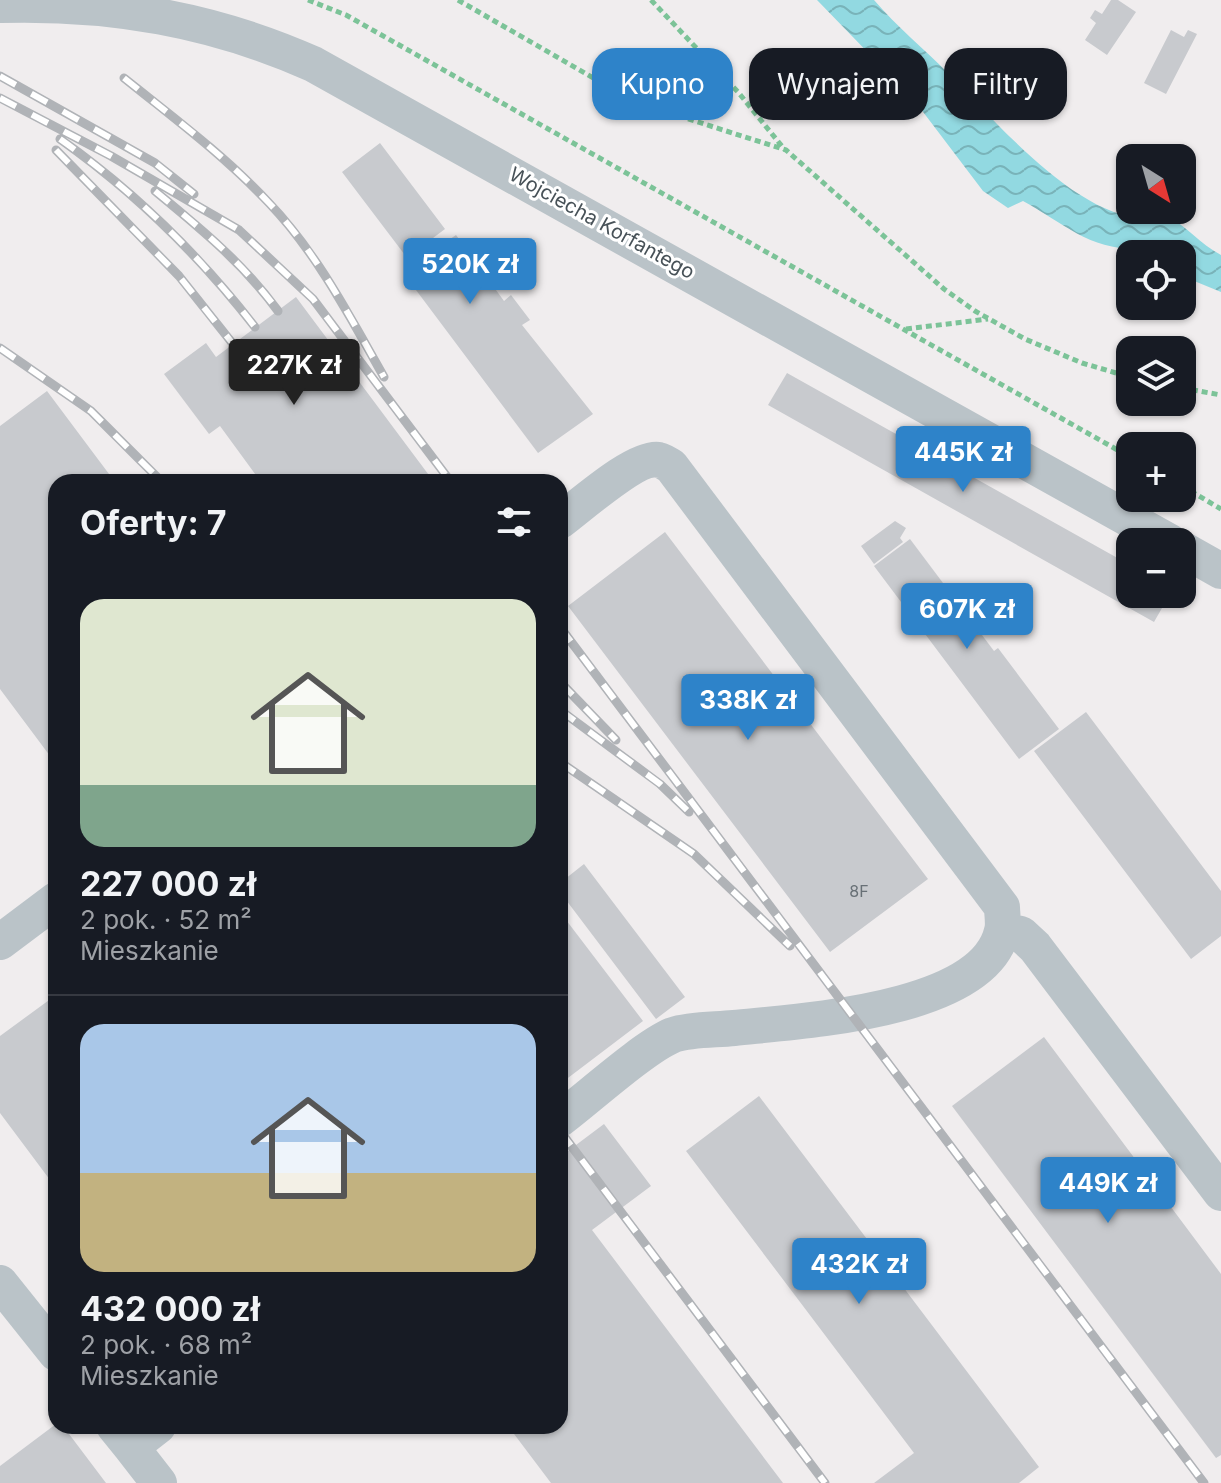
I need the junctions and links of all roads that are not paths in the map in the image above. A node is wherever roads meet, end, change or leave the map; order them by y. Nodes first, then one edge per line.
1 (0, 5) edge
2 (568, 515) edge
3 (1145, 528) edge
4 (1196, 557) edge
5 (1221, 571) edge
6 (48, 906) edge
7 (1003, 930) junction
8 (0, 942) edge
9 (568, 1113) edge
10 (1221, 1193) edge
11 (0, 1283) edge
12 (48, 1343) edge
13 (134, 1434) edge
14 (159, 1483) edge

1 - 3 street, Wojciecha Korfantego
2 - 7 street
4 - 5 street
6 - 8 street
7 - 9 street
7 - 10 street
11 - 12 street
13 - 14 street

